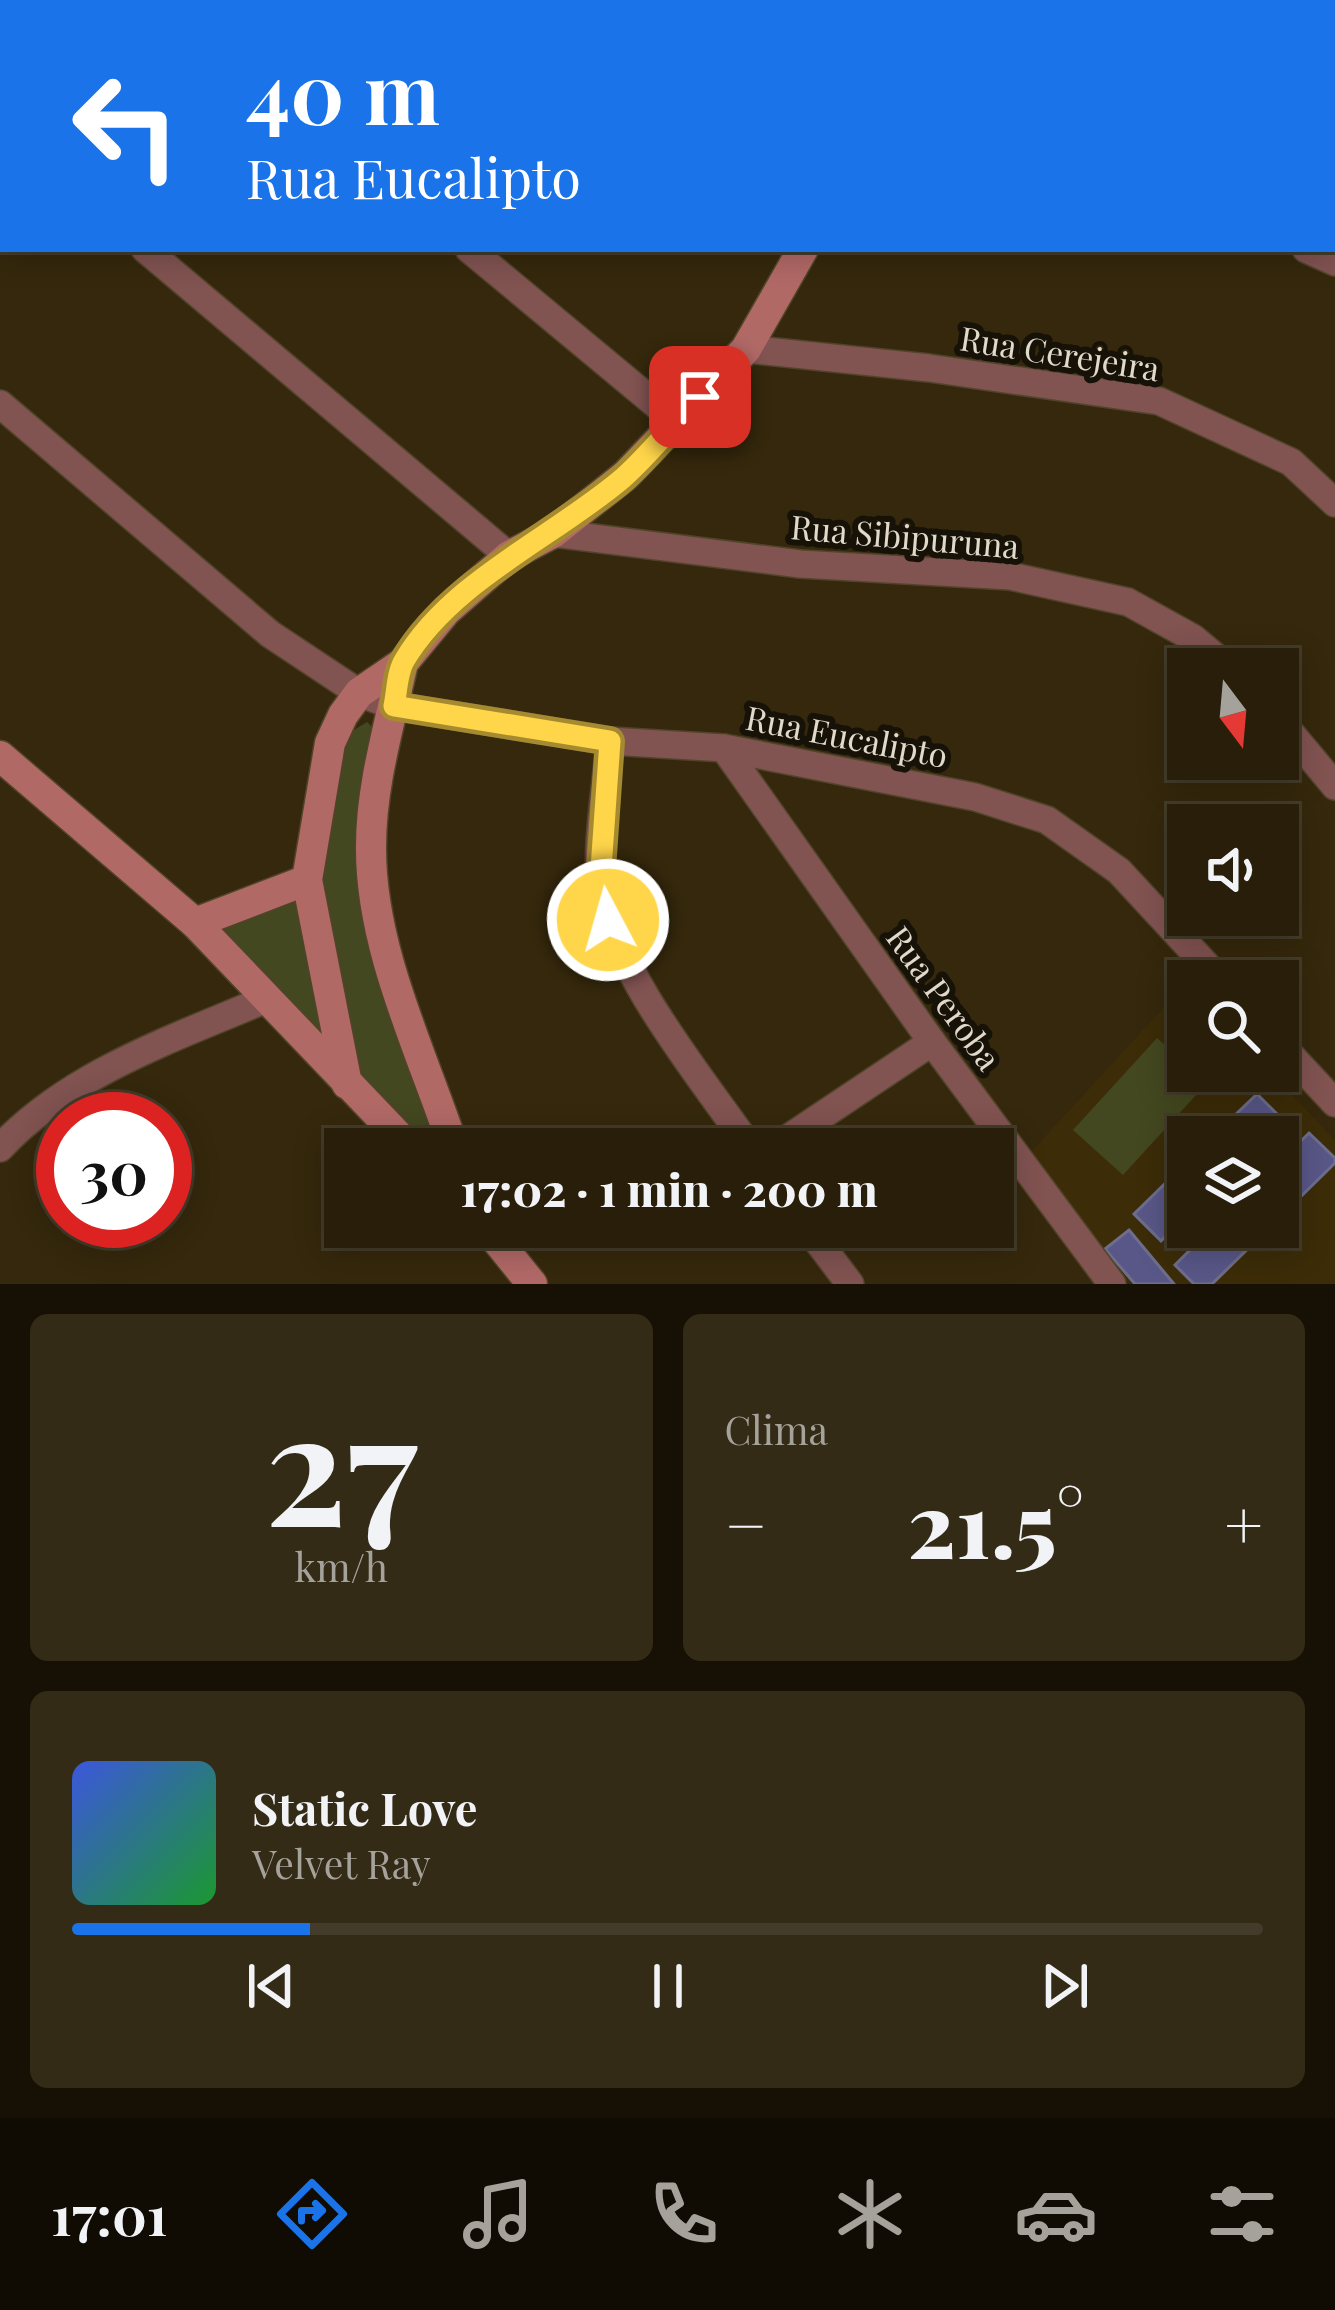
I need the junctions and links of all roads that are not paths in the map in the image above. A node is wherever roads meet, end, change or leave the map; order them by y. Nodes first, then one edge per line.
1 (149, 252) edge
2 (474, 252) edge
3 (801, 252) edge
4 (746, 349) junction
5 (0, 404) edge
6 (676, 421) junction
7 (1335, 503) edge
8 (553, 533) junction
9 (509, 556) junction
10 (1205, 648) edge
11 (403, 663) junction
12 (359, 693) junction
13 (394, 706) junction
14 (610, 741) junction
15 (1299, 743) edge
16 (724, 748) junction
17 (0, 756) edge
18 (1335, 785) edge
19 (307, 880) junction
20 (195, 922) junction
21 (1202, 960) edge
22 (266, 999) junction
23 (932, 1042) junction
24 (1299, 1064) edge
25 (346, 1084) junction
26 (1335, 1103) edge
27 (390, 1128) edge
28 (447, 1128) edge
29 (737, 1128) edge
30 (803, 1128) edge
31 (0, 1148) edge
32 (503, 1248) edge
33 (823, 1248) edge
34 (532, 1284) edge
35 (850, 1284) edge
36 (1112, 1284) edge

1 - 9 street
2 - 6 street
3 - 4 street
4 - 6 street
4 - 7 street, Rua Cerejeira
5 - 12 street, Rua Eucalipto
6 - 8 street
8 - 9 street
8 - 10 street, Rua Sibipuruna
9 - 11 street
11 - 12 street
11 - 13 street
12 - 13 street, Rua Eucalipto
12 - 19 street
13 - 14 street, Rua Eucalipto
13 - 28 street
14 - 16 street, Rua Eucalipto
14 - 29 street
15 - 18 street
16 - 21 street, Rua Eucalipto
16 - 23 street, Rua Peroba
17 - 20 street
19 - 20 street
19 - 25 street
20 - 22 street
22 - 25 street
22 - 31 street
23 - 30 street
23 - 36 street, Rua Peroba
24 - 26 street
25 - 27 street
32 - 34 street
33 - 35 street

